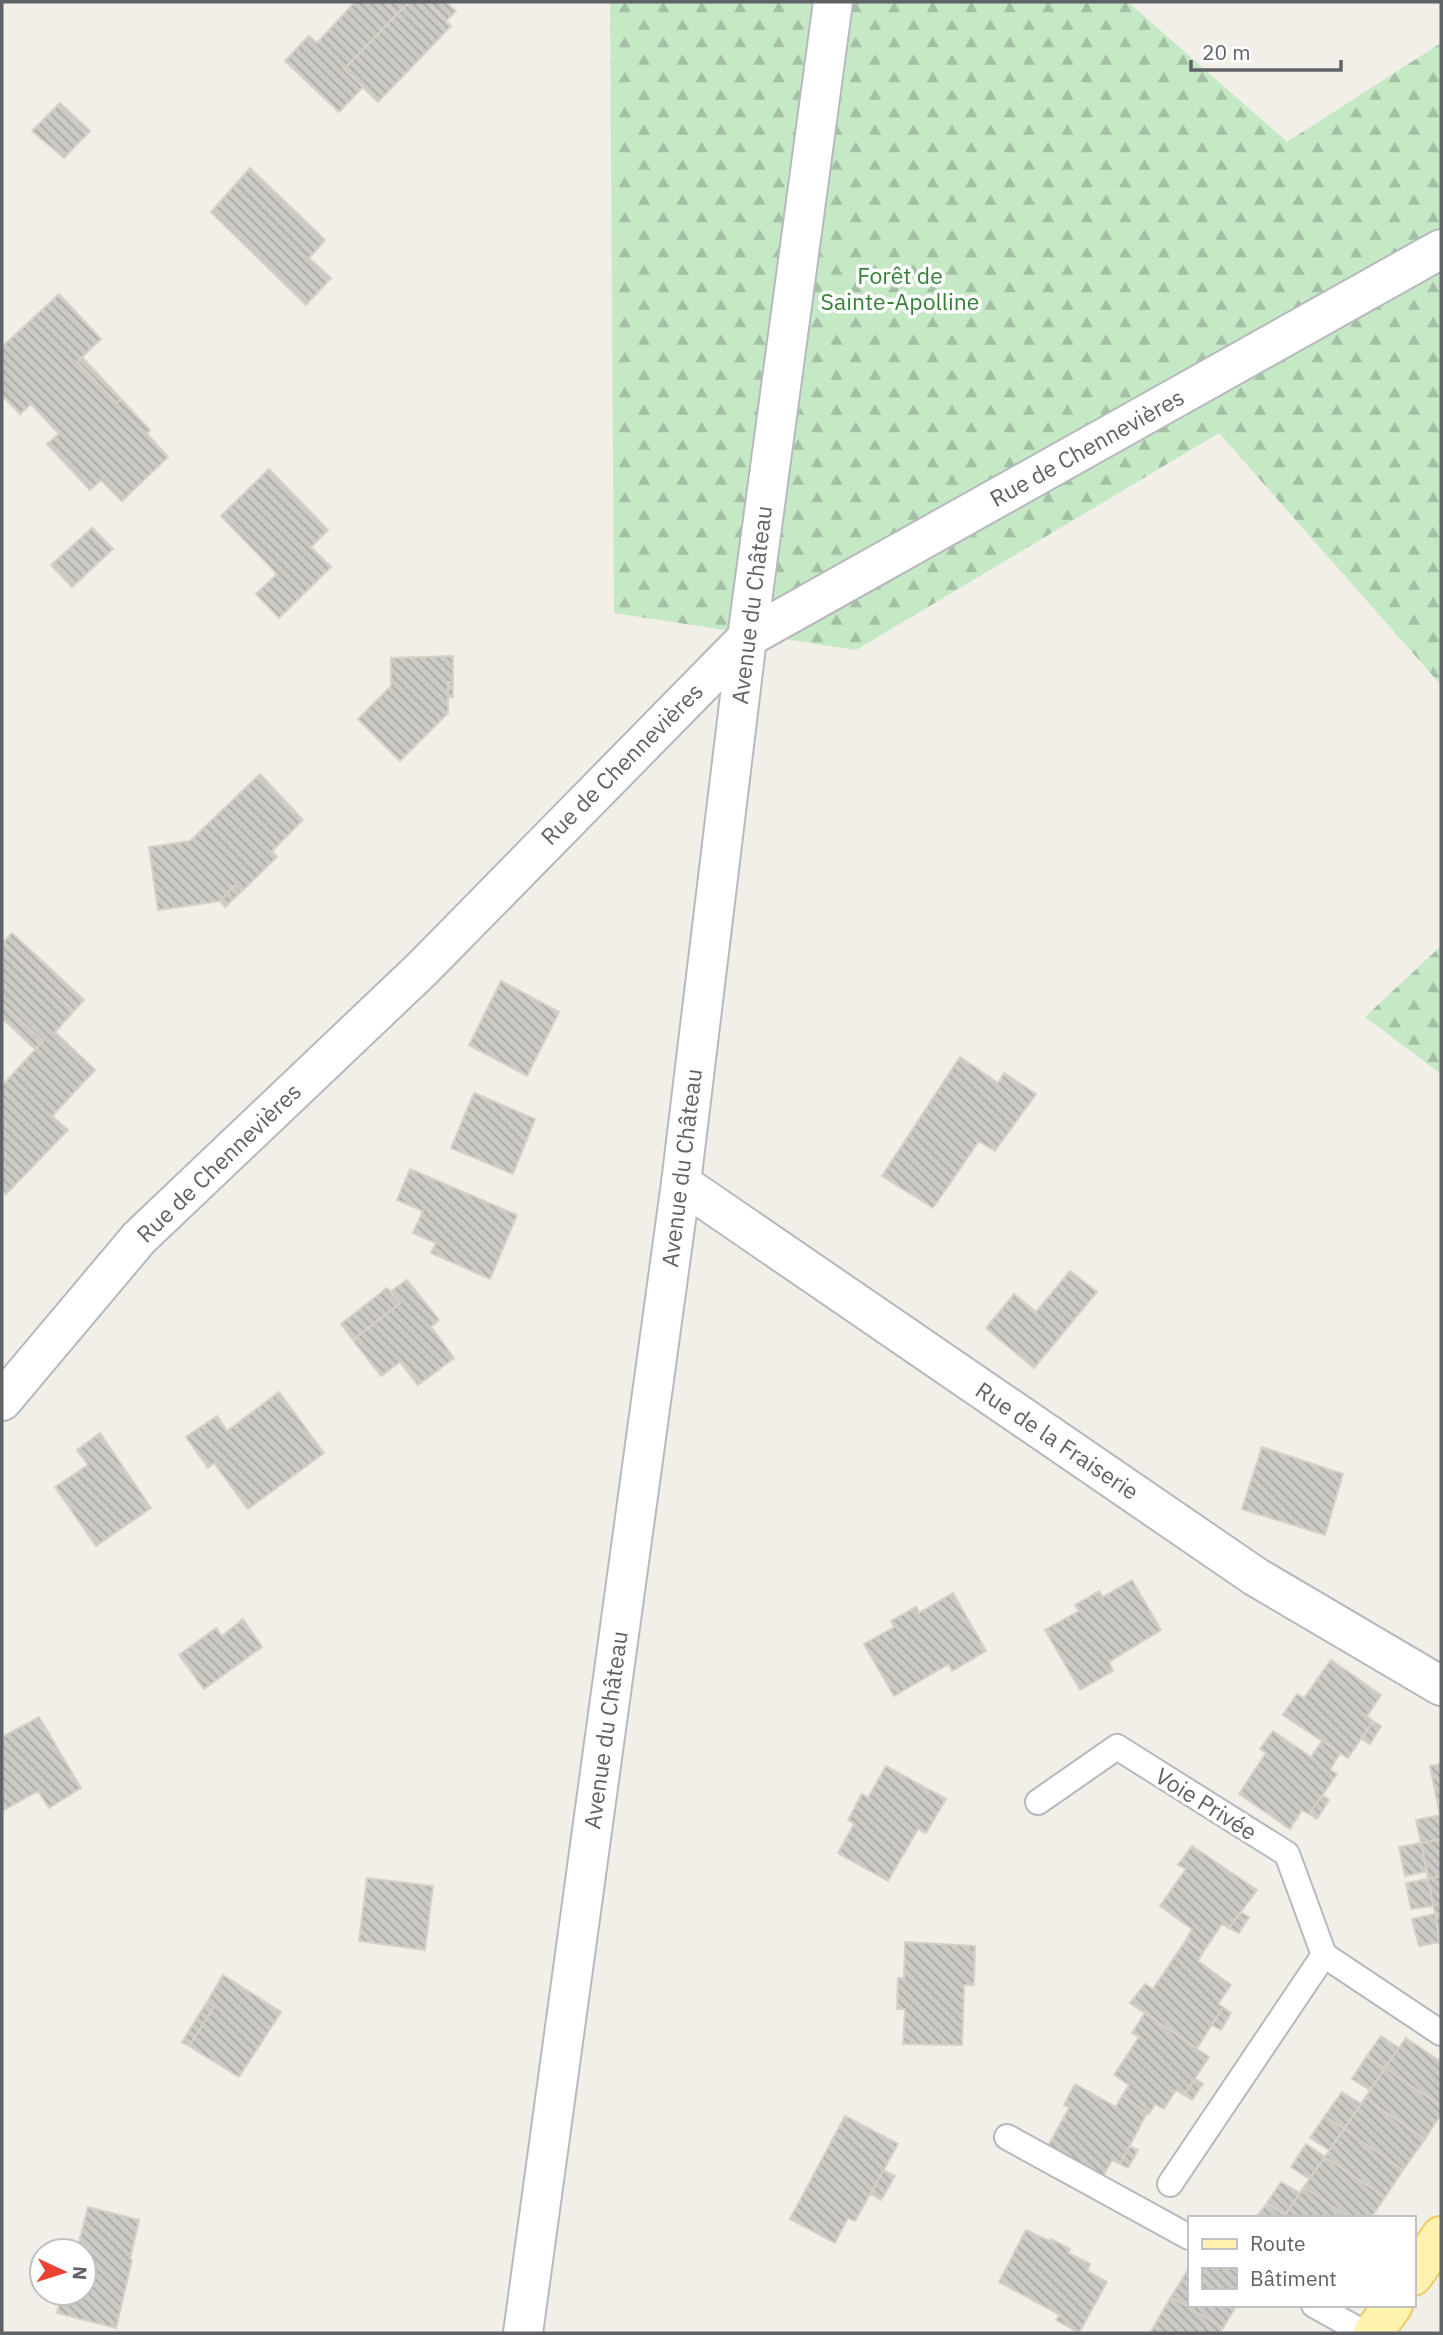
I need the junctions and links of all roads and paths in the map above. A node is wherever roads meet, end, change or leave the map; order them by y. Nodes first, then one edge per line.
1 (833, 2) edge
2 (1441, 249) edge
3 (747, 638) junction
4 (681, 1184) junction
5 (2, 1401) edge
6 (1441, 1686) edge
7 (1038, 1802) dead end
8 (1324, 1955) junction
9 (1441, 2033) edge
10 (1007, 2137) dead end
11 (1170, 2184) dead end
12 (1188, 2236) edge
13 (1441, 2236) edge
14 (1415, 2273) edge
15 (1318, 2307) edge
16 (1392, 2307) edge
17 (523, 2333) edge
18 (1364, 2333) edge
19 (1373, 2333) edge

1 - 3 street, Avenue du Château
2 - 3 street, Rue de Chennevières
3 - 4 street, Avenue du Château
3 - 5 street, Rue de Chennevières
4 - 6 street, Rue de la Fraiserie
4 - 17 street, Avenue du Château
7 - 8 lane, Voie Privée
8 - 9 lane
8 - 11 lane
10 - 12 lane
13 - 14 main road
15 - 18 lane
16 - 19 main road

